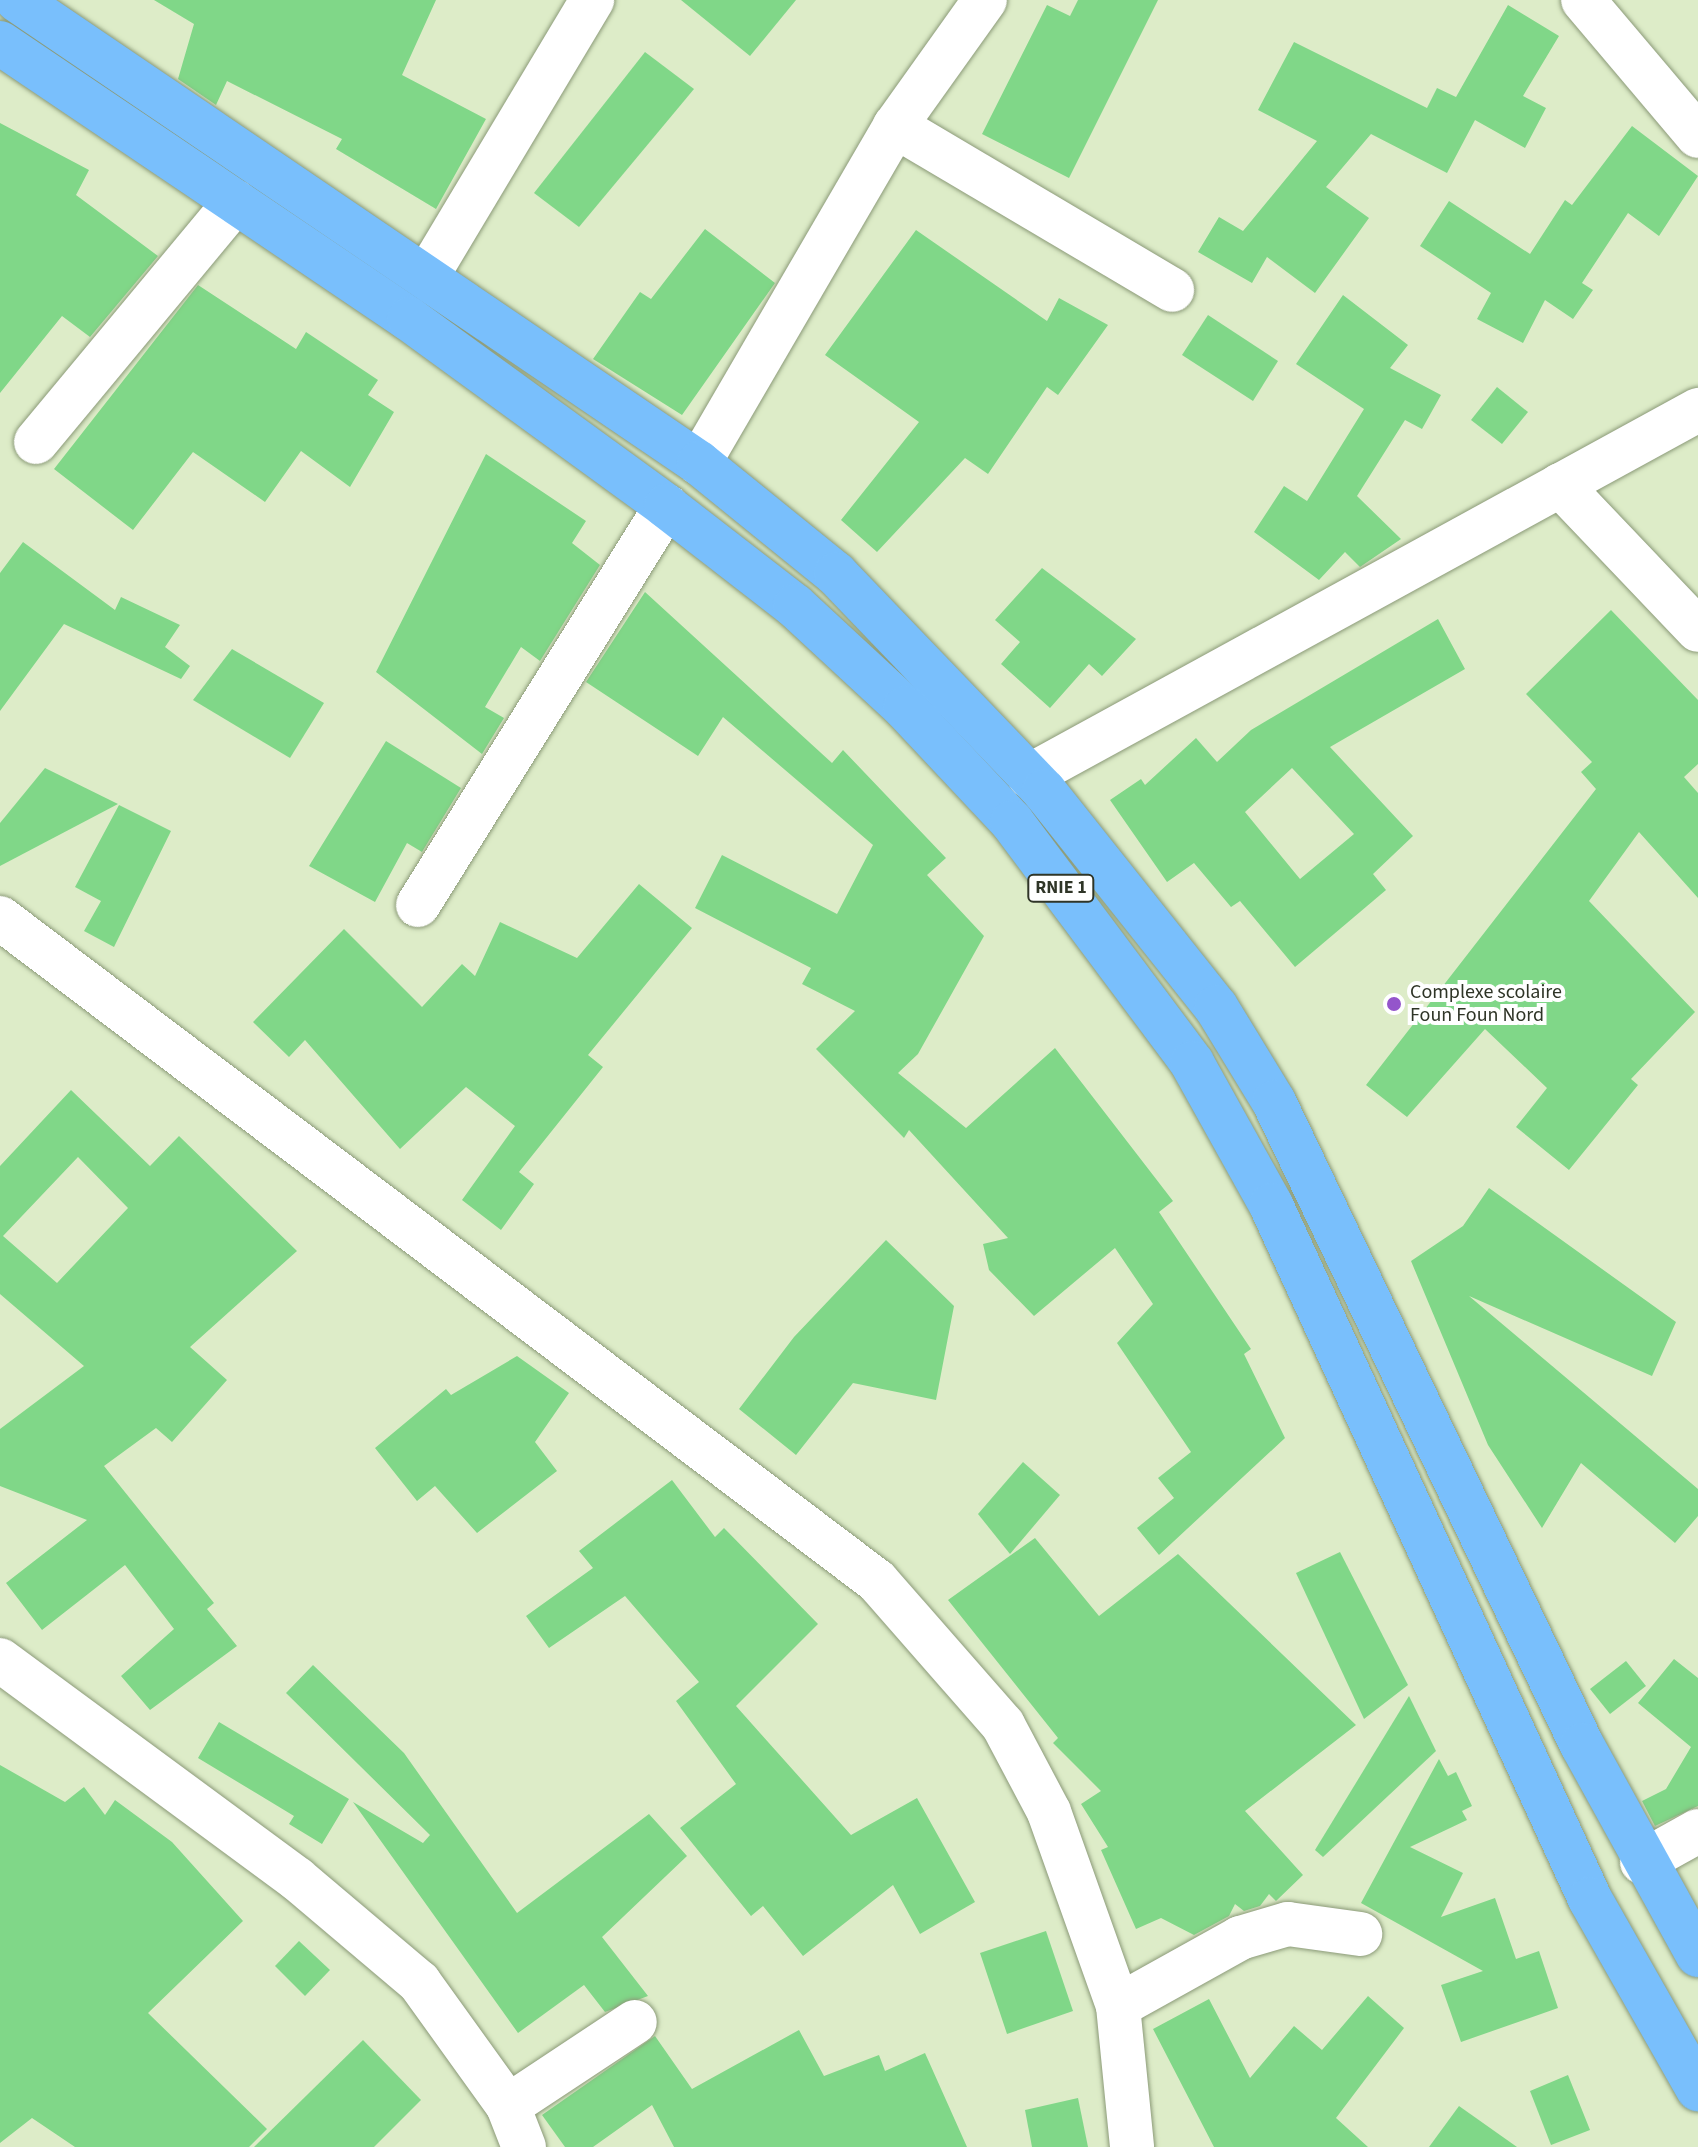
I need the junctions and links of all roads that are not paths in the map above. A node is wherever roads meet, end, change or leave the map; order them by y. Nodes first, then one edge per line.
1 (17, 0) edge
2 (592, 0) edge
3 (985, 0) edge
4 (1583, 0) edge
5 (0, 43) edge
6 (895, 126) junction
7 (1698, 136) edge
8 (235, 202) junction
9 (427, 276) junction
10 (1172, 290) dead end
11 (1698, 410) edge
12 (36, 442) dead end
13 (699, 463) junction
14 (1560, 485) junction
15 (666, 506) junction
16 (1698, 630) edge
17 (1029, 776) junction
18 (418, 905) dead end
19 (0, 918) edge
20 (0, 1660) edge
21 (1698, 1831) edge
22 (1642, 1862) junction
23 (1360, 1934) dead end
24 (1698, 1955) edge
25 (1118, 2006) junction
26 (635, 2022) dead end
27 (1698, 2089) edge
28 (508, 2106) junction
29 (524, 2147) edge
30 (1132, 2147) edge

1 - 9 highway, RNIE 1
2 - 9 street
3 - 6 street
4 - 7 street
5 - 8 highway, RNIE 1
6 - 10 street
6 - 13 street
8 - 12 street
8 - 15 highway, RNIE 1
9 - 13 highway, RNIE 1
11 - 14 street
13 - 17 highway, RNIE 1
14 - 16 street
14 - 17 street
15 - 18 street
15 - 27 highway, RNIE 1
17 - 22 highway, RNIE 1
19 - 25 street
20 - 28 street
21 - 22 street
22 - 24 highway, RNIE 1
23 - 25 street
25 - 30 street
26 - 28 street
28 - 29 street

